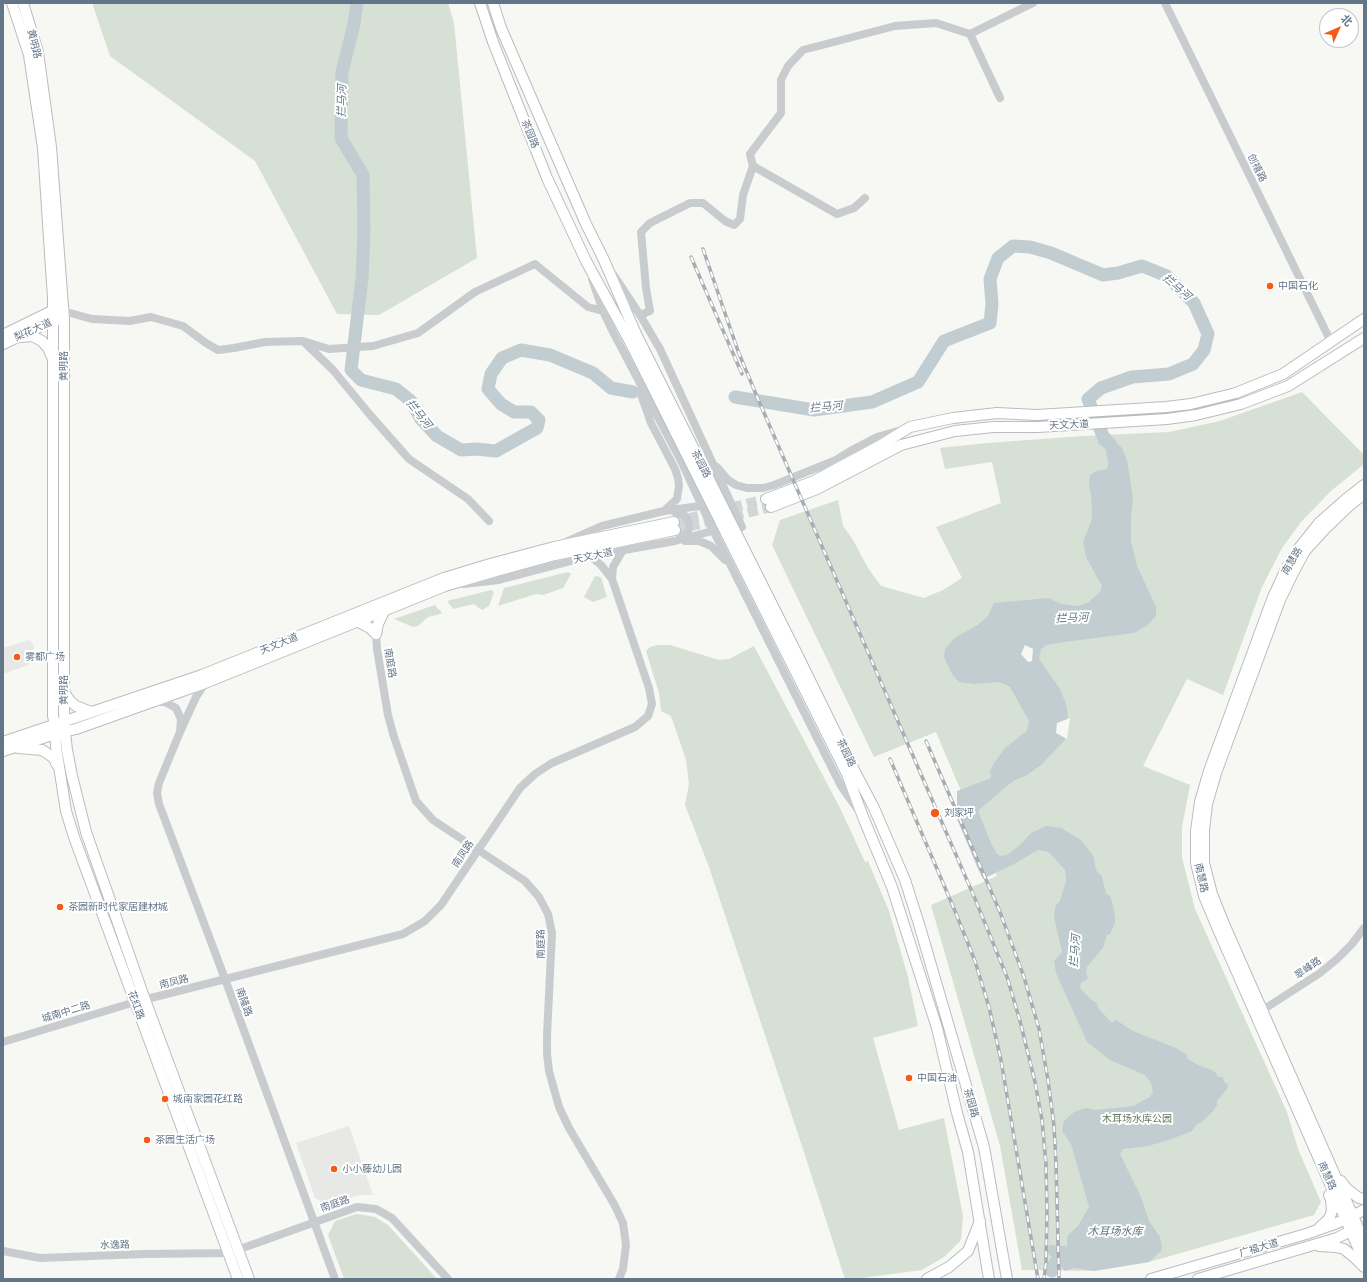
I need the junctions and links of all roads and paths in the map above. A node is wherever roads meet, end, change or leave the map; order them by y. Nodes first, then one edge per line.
1 (12, 3) edge
2 (23, 3) edge
3 (480, 3) edge
4 (493, 3) edge
5 (1033, 3) edge
6 (1165, 3) edge
7 (970, 34) junction
8 (1000, 98) dead end
9 (753, 166) junction
10 (865, 198) dead end
11 (603, 258) junction
12 (586, 261) junction
13 (603, 311) junction
14 (59, 315) junction
15 (640, 315) junction
16 (1364, 319) edge
17 (3, 334) edge
18 (631, 335) junction
19 (17, 337) junction
20 (1363, 340) edge
21 (303, 341) junction
22 (1331, 342) junction
23 (3, 344) edge
24 (54, 364) junction
25 (630, 365) junction
26 (910, 427) junction
27 (708, 453) junction
28 (682, 463) junction
29 (1364, 486) edge
30 (1364, 494) edge
31 (729, 500) junction
32 (702, 506) junction
33 (664, 512) junction
34 (489, 521) dead end
35 (742, 527) joint
36 (713, 530) junction
37 (675, 541) junction
38 (554, 547) junction
39 (623, 550) junction
40 (590, 556) junction
41 (735, 573) junction
42 (612, 579) junction
43 (445, 586) junction
44 (384, 611) junction
45 (357, 621) junction
46 (376, 634) junction
47 (205, 682) junction
48 (64, 692) junction
49 (150, 703) junction
50 (91, 712) junction
51 (60, 728) junction
52 (180, 732) junction
53 (3, 742) edge
54 (8, 749) edge
55 (59, 771) junction
56 (851, 772) junction
57 (863, 816) junction
58 (86, 832) junction
59 (74, 837) junction
60 (479, 849) junction
61 (1364, 928) edge
62 (225, 979) junction
63 (145, 1000) junction
64 (135, 1002) junction
65 (1258, 1012) junction
66 (3, 1042) edge
67 (1305, 1127) junction
68 (1326, 1155) junction
69 (1364, 1199) edge
70 (1364, 1210) edge
71 (1350, 1218) junction
72 (980, 1221) junction
73 (314, 1222) junction
74 (1358, 1228) edge
75 (1306, 1234) junction
76 (1364, 1241) edge
77 (1313, 1245) junction
78 (3, 1251) edge
79 (234, 1252) junction
80 (1364, 1261) edge
81 (1364, 1267) edge
82 (238, 1279) edge
83 (249, 1279) edge
84 (335, 1279) edge
85 (448, 1279) edge
86 (619, 1279) edge
87 (927, 1279) edge
88 (989, 1279) edge
89 (1007, 1279) edge
90 (1151, 1279) edge
91 (1198, 1279) edge

1 - 14 main road, 黄明路
2 - 14 main road, 黄明路
3 - 12 main road, 茶园路
4 - 11 main road, 茶园路
5 - 7 street
6 - 22 street, 创禧路
7 - 8 street
7 - 9 street
9 - 10 street
9 - 15 street
11 - 15 street, 茶园路
11 - 18 main road, 茶园路
12 - 13 street, 茶园路
12 - 18 main road, 茶园路
13 - 21 street
13 - 25 street, 茶园路
14 - 17 main road, 梨花大道
14 - 19 main road, 梨花大道
14 - 21 street
14 - 24 main road, 黄明路
14 - 48 main road, 黄明路
15 - 27 street, 茶园路
16 - 22 main road, 天文大道
18 - 56 main road, 茶园路, bridge
19 - 23 main road, 梨花大道
19 - 24 main road
20 - 26 main road, 天文大道
21 - 34 street
22 - 26 main road, 天文大道
24 - 51 main road, 黄明路
25 - 28 street, 茶园路
25 - 33 street
26 - 27 street, 天文大道
27 - 28 street
27 - 31 street, 茶园路
28 - 32 street, 茶园路
29 - 65 main road, 南慧路
30 - 65 main road, 南慧路
31 - 32 street, 天文大道
31 - 35 street, 茶园路
32 - 33 street, 天文大道
32 - 36 street, 茶园路
33 - 37 street
33 - 38 street, 天文大道
35 - 36 street, 天文大道
36 - 37 street, 天文大道
36 - 41 street, 茶园路
37 - 39 street, 天文大道
37 - 41 street
38 - 43 main road, 天文大道
38 - 50 main road, 天文大道
39 - 40 street, 天文大道
39 - 42 street
40 - 42 street
40 - 43 street, 天文大道
41 - 57 street, 茶园路
42 - 60 street, 南凤路
43 - 44 main road, 天文大道
44 - 45 main road, 天文大道
44 - 46 main road
45 - 46 main road
45 - 47 main road, 天文大道
46 - 60 street, 南庭路
47 - 49 main road, 天文大道
47 - 52 street, 南隆路
48 - 50 main road
48 - 51 main road, 黄明路
49 - 51 main road, 天文大道
49 - 52 street
50 - 51 main road, 天文大道
51 - 53 main road, 天文大道
51 - 54 main road, 天文大道
51 - 55 main road, 花红路
51 - 58 main road, 花红路
52 - 62 street, 南隆路
54 - 55 main road
55 - 59 main road, 花红路
56 - 57 main road, 茶园路
56 - 89 main road, 茶园路
57 - 72 main road, 茶园路
58 - 59 main road
58 - 63 main road, 花红路
59 - 64 main road, 花红路
60 - 62 street, 南凤路
60 - 86 street, 南庭路
61 - 65 street, 翠峰路
62 - 63 street, 南凤路
62 - 73 street, 南隆路
63 - 64 street, 南凤路
63 - 79 main road, 花红路
64 - 66 street, 城南中二路
64 - 79 main road, 花红路
65 - 67 main road, 南慧路
65 - 68 main road, 南慧路
67 - 71 main road, 南慧路
67 - 75 main road
68 - 69 main road
68 - 71 main road, 南慧路
70 - 71 main road, 广福大道
71 - 74 main road, 南慧路
71 - 75 main road, 广福大道
72 - 87 main road
72 - 88 main road, 茶园路
73 - 79 street, 南庭路
73 - 84 street, 南隆路
73 - 85 street, 南庭路
74 - 76 main road, 南慧路
74 - 77 main road, 广福大道
74 - 80 main road, 南慧路
75 - 90 main road, 广福大道
77 - 81 main road
77 - 91 main road, 广福大道
78 - 79 street, 水逸路
79 - 82 main road, 花红路
79 - 83 main road, 花红路

